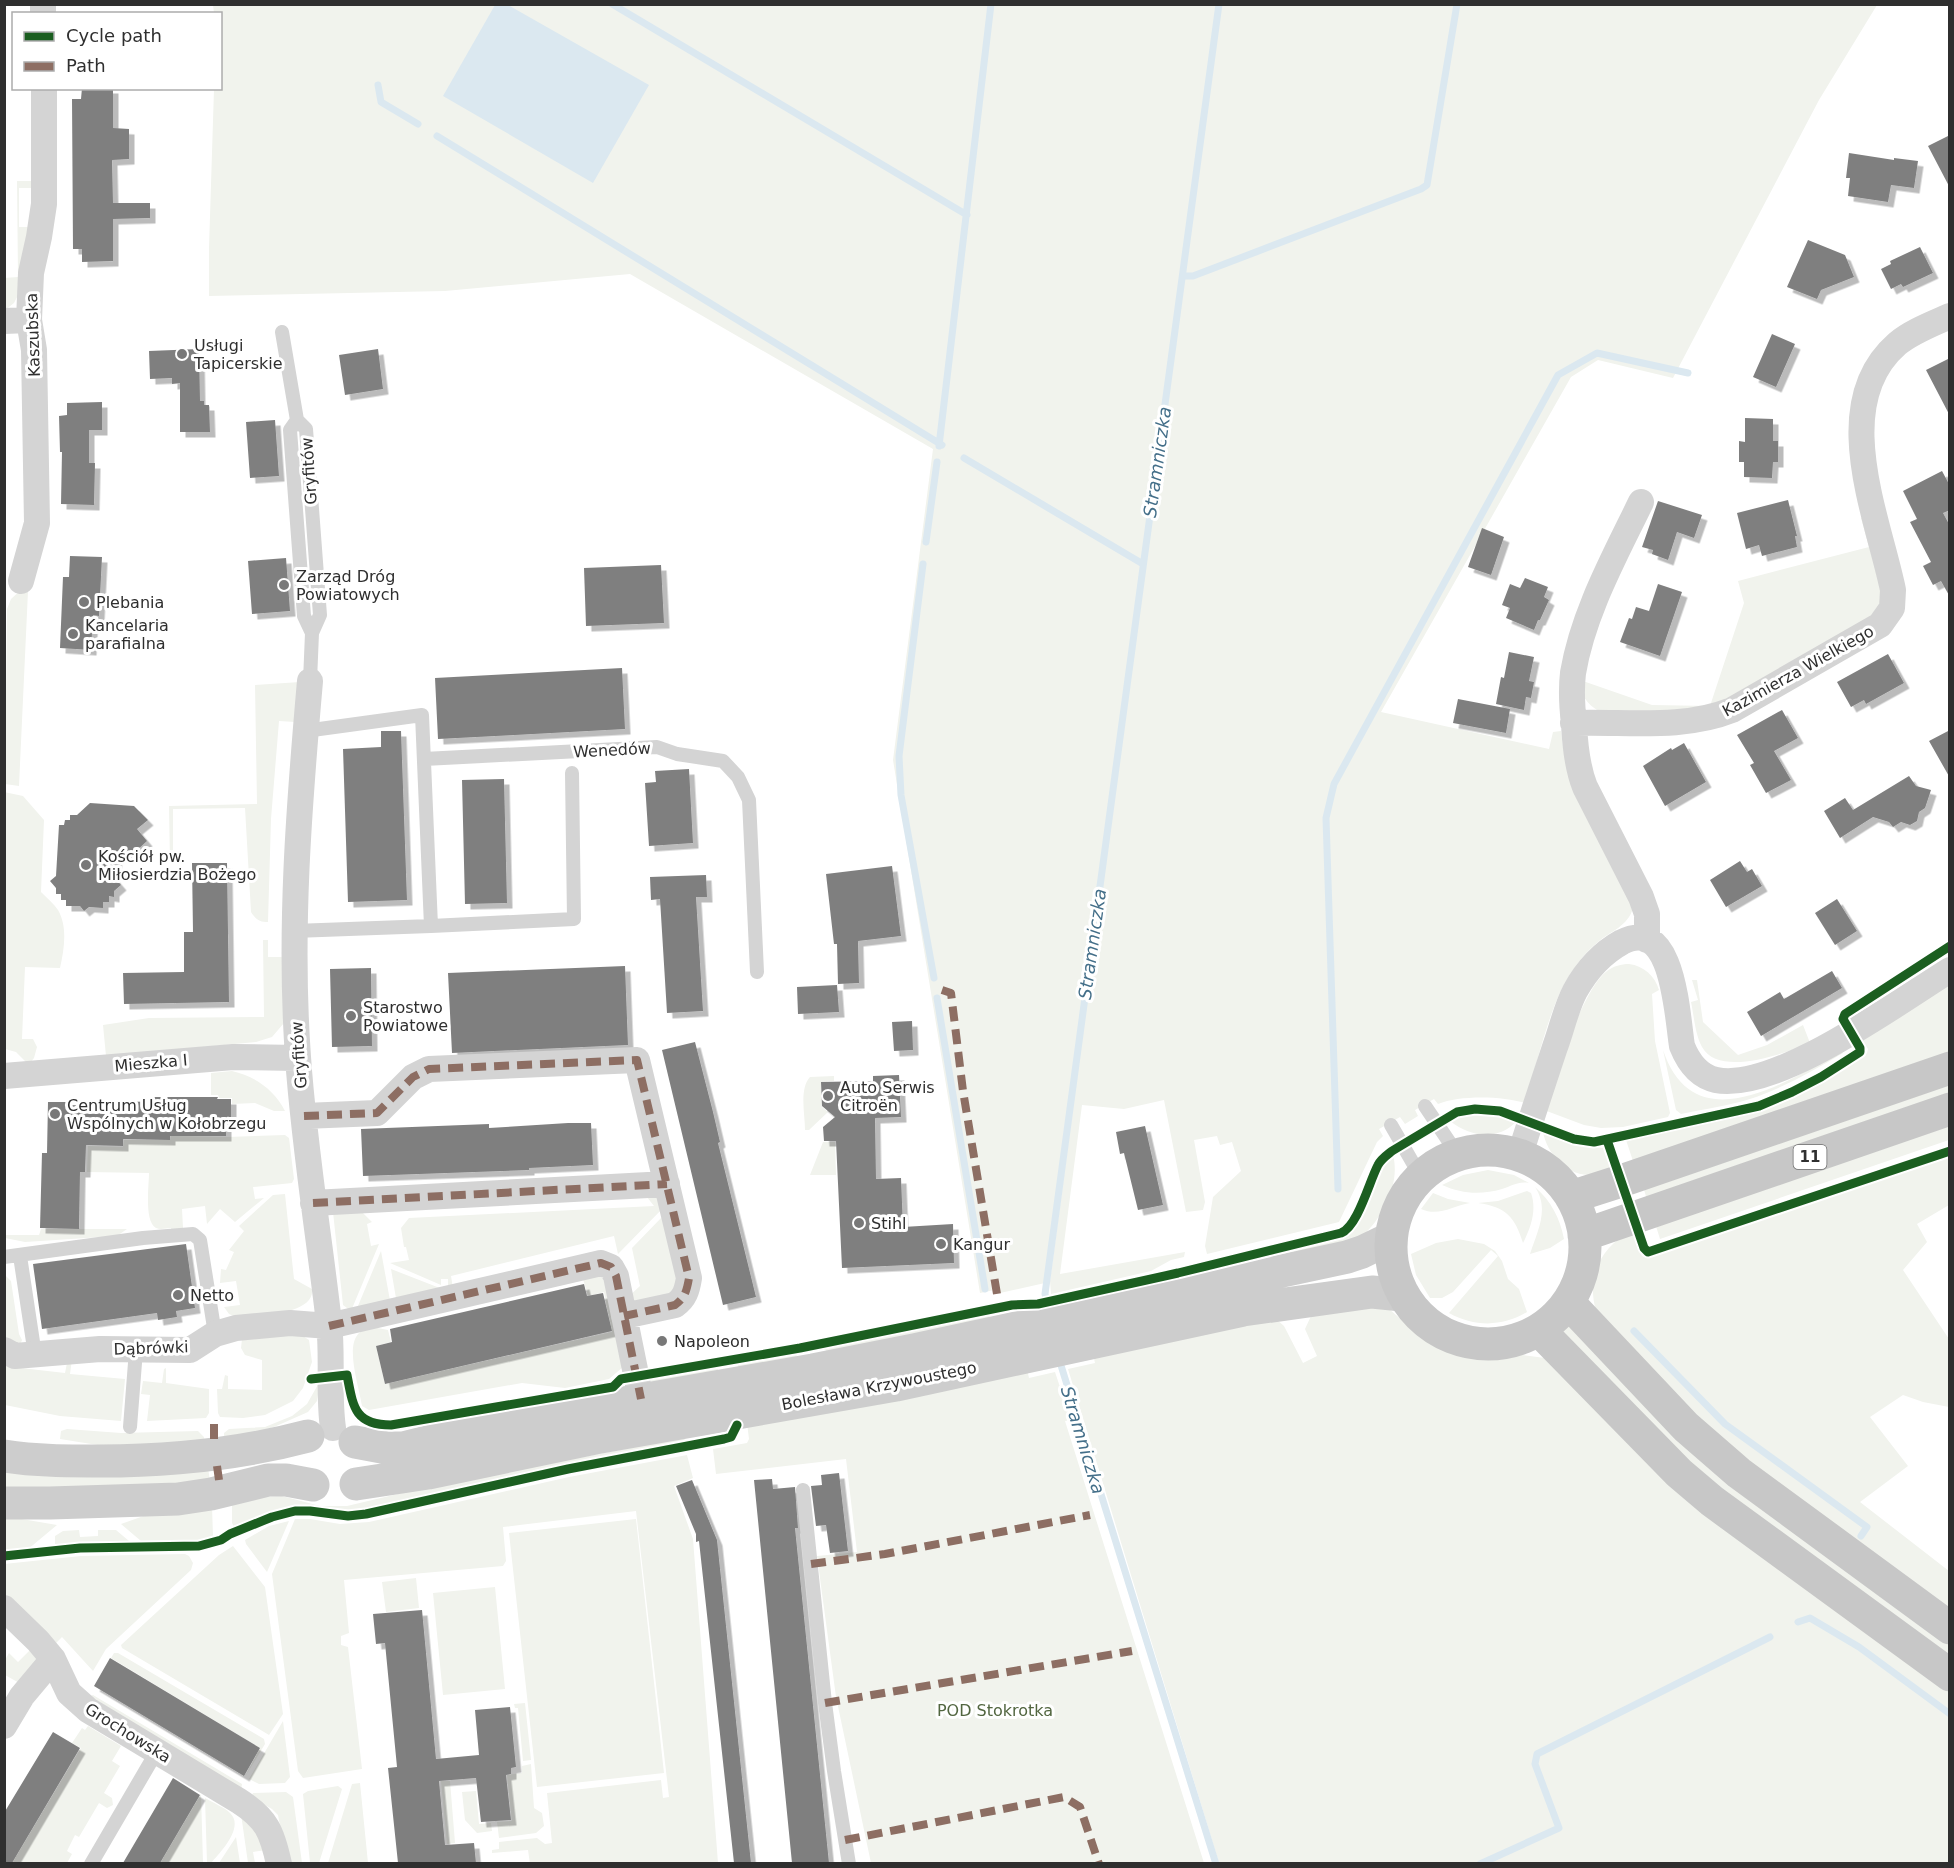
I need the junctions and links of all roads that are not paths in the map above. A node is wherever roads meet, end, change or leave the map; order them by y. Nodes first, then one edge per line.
1 (44, 90) edge
2 (1950, 316) edge
3 (17, 321) edge
4 (282, 332) dead end
5 (297, 420) junction
6 (1641, 502) dead end
7 (314, 527) junction
8 (297, 528) junction
9 (21, 581) dead end
10 (312, 633) junction
11 (309, 681) joint
12 (1574, 723) junction
13 (305, 731) junction
14 (424, 759) junction
15 (572, 773) dead end
16 (431, 926) junction
17 (294, 931) junction
18 (1647, 940) junction
19 (1950, 970) edge
20 (757, 972) dead end
21 (298, 1058) junction
22 (1950, 1068) edge
23 (4, 1076) edge
24 (1425, 1106) dead end
25 (1950, 1109) edge
26 (304, 1116) junction
27 (1391, 1125) dead end
28 (1458, 1155) junction
29 (1520, 1155) junction
30 (1421, 1177) junction
31 (667, 1184) junction
32 (1571, 1197) junction
33 (313, 1203) junction
34 (1584, 1235) junction
35 (1391, 1238) junction
36 (20, 1256) junction
37 (4, 1257) edge
38 (1402, 1295) junction
39 (1568, 1302) junction
40 (624, 1316) junction
41 (329, 1326) junction
42 (1539, 1330) junction
43 (215, 1334) junction
44 (1053, 1335) junction
45 (4, 1350) edge
46 (136, 1350) junction
47 (35, 1355) junction
48 (641, 1399) junction
49 (130, 1427) dead end
50 (332, 1435) junction
51 (4, 1456) edge
52 (356, 1484) junction
53 (313, 1485) junction
54 (803, 1490) dead end
55 (4, 1503) edge
56 (4, 1608) edge
57 (1950, 1628) edge
58 (53, 1659) junction
59 (1950, 1675) edge
60 (4, 1726) edge
61 (158, 1751) junction
62 (91, 1863) edge
63 (279, 1863) edge
64 (849, 1863) edge

1 - 3 street, Kaszubska
2 - 12 street, Kazimierza Wielkiego
3 - 9 street, Kaszubska
4 - 5 lane, Gryfitów
5 - 7 lane, Gryfitów
5 - 8 lane, Gryfitów
6 - 12 street
7 - 8 lane, Gryfitów
7 - 10 lane, Gryfitów
8 - 10 lane, Gryfitów
10 - 11 lane
11 - 13 street, Gryfitów
12 - 18 street
13 - 14 lane
13 - 17 street, Gryfitów
14 - 16 lane
14 - 20 lane, Wenedów
15 - 16 lane
16 - 17 lane
17 - 21 street, Gryfitów
18 - 19 street
18 - 29 street
21 - 23 street, Mieszka I
21 - 26 street, Gryfitów
22 - 32 main road, 11
24 - 28 lane
25 - 34 main road, 11
26 - 31 street
26 - 33 street, Gryfitów
27 - 30 lane
28 - 29 main road
28 - 30 main road
29 - 32 main road
30 - 35 main road
31 - 33 street
31 - 40 street
32 - 34 main road
33 - 41 street, Gryfitów
34 - 39 main road
35 - 38 main road
35 - 44 main road, Bolesława Krzywoustego
36 - 37 lane
36 - 43 lane
36 - 47 lane
38 - 42 main road
38 - 44 main road, Bolesława Krzywoustego
39 - 42 main road
39 - 57 main road
40 - 41 street, Dąbrówki
40 - 48 street
41 - 43 street, Dąbrówki
41 - 50 street, Gryfitów
42 - 59 main road
43 - 46 street, Dąbrówki
44 - 48 main road, Bolesława Krzywoustego
44 - 52 main road, Bolesława Krzywoustego
45 - 47 street, Dąbrówki
46 - 47 street, Dąbrówki
46 - 49 lane
48 - 50 main road, Bolesława Krzywoustego
50 - 51 main road, Bolesława Krzywoustego
50 - 52 main road
50 - 53 main road
52 - 53 main road
53 - 55 main road
54 - 64 lane
56 - 58 street, Grochowska
58 - 60 street
58 - 61 street, Grochowska
61 - 62 lane
61 - 63 street, Grochowska

